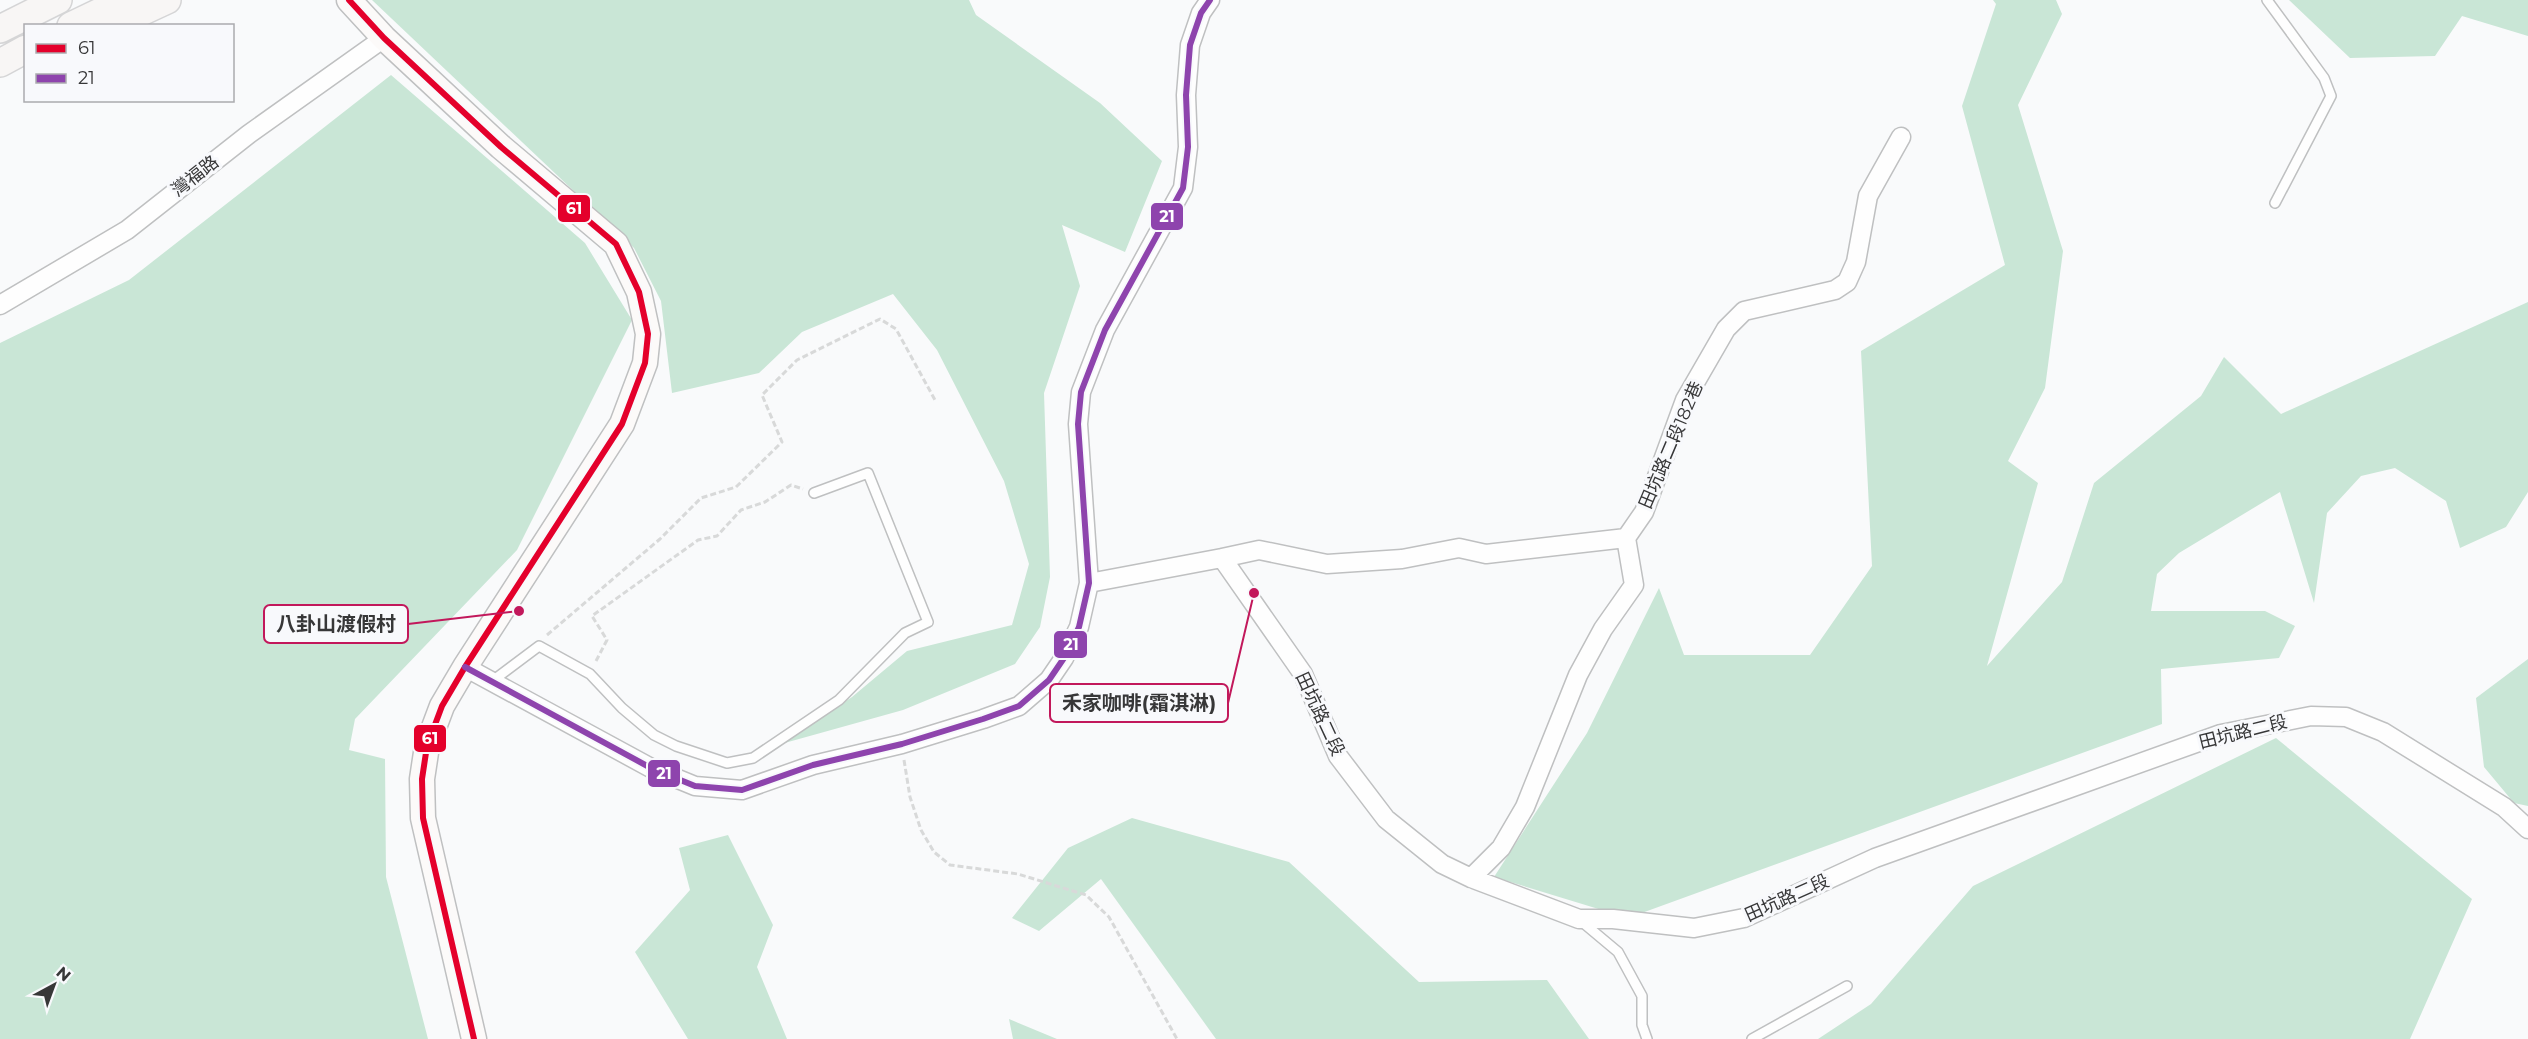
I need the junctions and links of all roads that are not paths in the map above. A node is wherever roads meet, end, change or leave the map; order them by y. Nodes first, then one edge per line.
1 (20, 0) edge
2 (58, 0) edge
3 (125, 0) edge
4 (167, 0) edge
5 (349, 0) edge
6 (1209, 0) edge
7 (2267, 0) edge
8 (0, 10) edge
9 (75, 24) edge
10 (115, 24) edge
11 (0, 29) edge
12 (384, 38) junction
13 (24, 52) edge
14 (8, 73) edge
15 (1901, 137) dead end
16 (2275, 203) dead end
17 (0, 305) edge
18 (814, 493) road end
19 (1626, 538) junction
20 (1221, 558) junction
21 (1089, 583) junction
22 (465, 667) junction
23 (491, 682) junction
24 (2528, 828) edge
25 (1471, 878) junction
26 (1579, 919) junction
27 (1847, 986) dead end
28 (474, 1039) edge
29 (1647, 1039) edge
30 (1752, 1039) edge

1 - 8 main road
2 - 11 main road
3 - 9 main road
4 - 10 main road
5 - 12 main road
6 - 21 street
7 - 16 lane
12 - 17 street, 灣福路
12 - 22 main road
13 - 14 main road
15 - 19 street, 田坑路二段182巷
18 - 23 lane
19 - 20 street
19 - 25 street
20 - 21 street
20 - 25 street, 田坑路二段
21 - 23 street
22 - 23 street
22 - 28 main road
24 - 26 street, 田坑路二段
25 - 26 street, 田坑路二段
26 - 29 lane
27 - 30 lane

